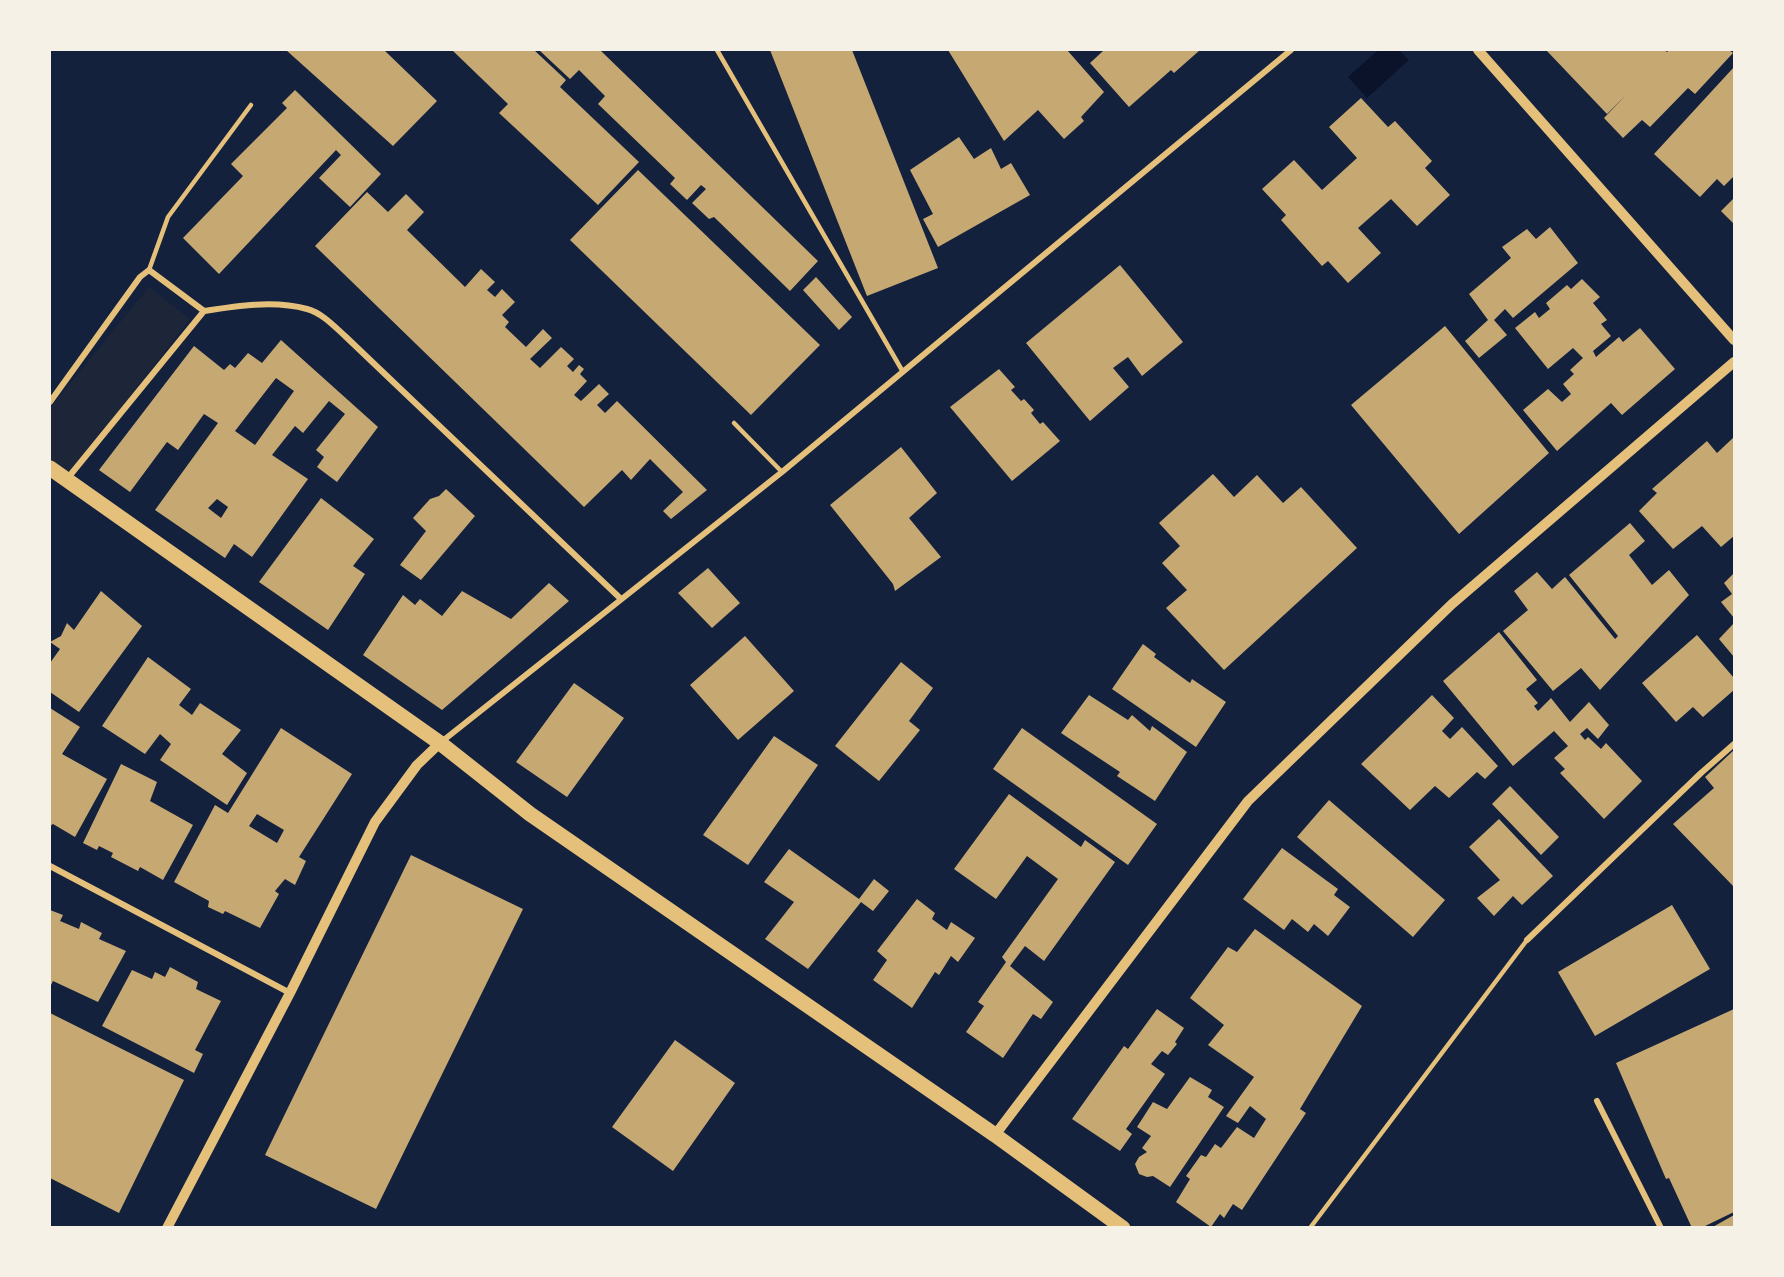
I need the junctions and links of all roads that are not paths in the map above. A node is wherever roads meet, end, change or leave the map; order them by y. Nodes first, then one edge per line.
1 (717, 50) edge
2 (1291, 50) edge
3 (1478, 50) edge
4 (251, 105) dead end
5 (149, 270) junction
6 (204, 311) junction
7 (1734, 340) edge
8 (1734, 362) edge
9 (903, 372) junction
10 (50, 402) edge
11 (734, 423) dead end
12 (50, 468) edge
13 (782, 472) junction
14 (66, 479) junction
15 (621, 599) junction
16 (440, 743) junction
17 (1734, 744) edge
18 (50, 866) edge
19 (1527, 940) joint
20 (290, 993) junction
21 (1597, 1101) dead end
22 (995, 1135) junction
23 (167, 1227) edge
24 (1123, 1227) edge
25 (1310, 1227) edge
26 (1661, 1227) edge

1 - 9 lane
2 - 9 street
3 - 7 street
4 - 5 lane
5 - 6 street
5 - 10 street
6 - 14 street
6 - 15 street
8 - 22 street
9 - 13 street
11 - 13 lane
12 - 14 main road
13 - 15 street
14 - 16 main road
15 - 16 street
16 - 20 street
16 - 22 main road
17 - 19 street
18 - 20 street
19 - 25 lane
20 - 23 street
21 - 26 street
22 - 24 main road

